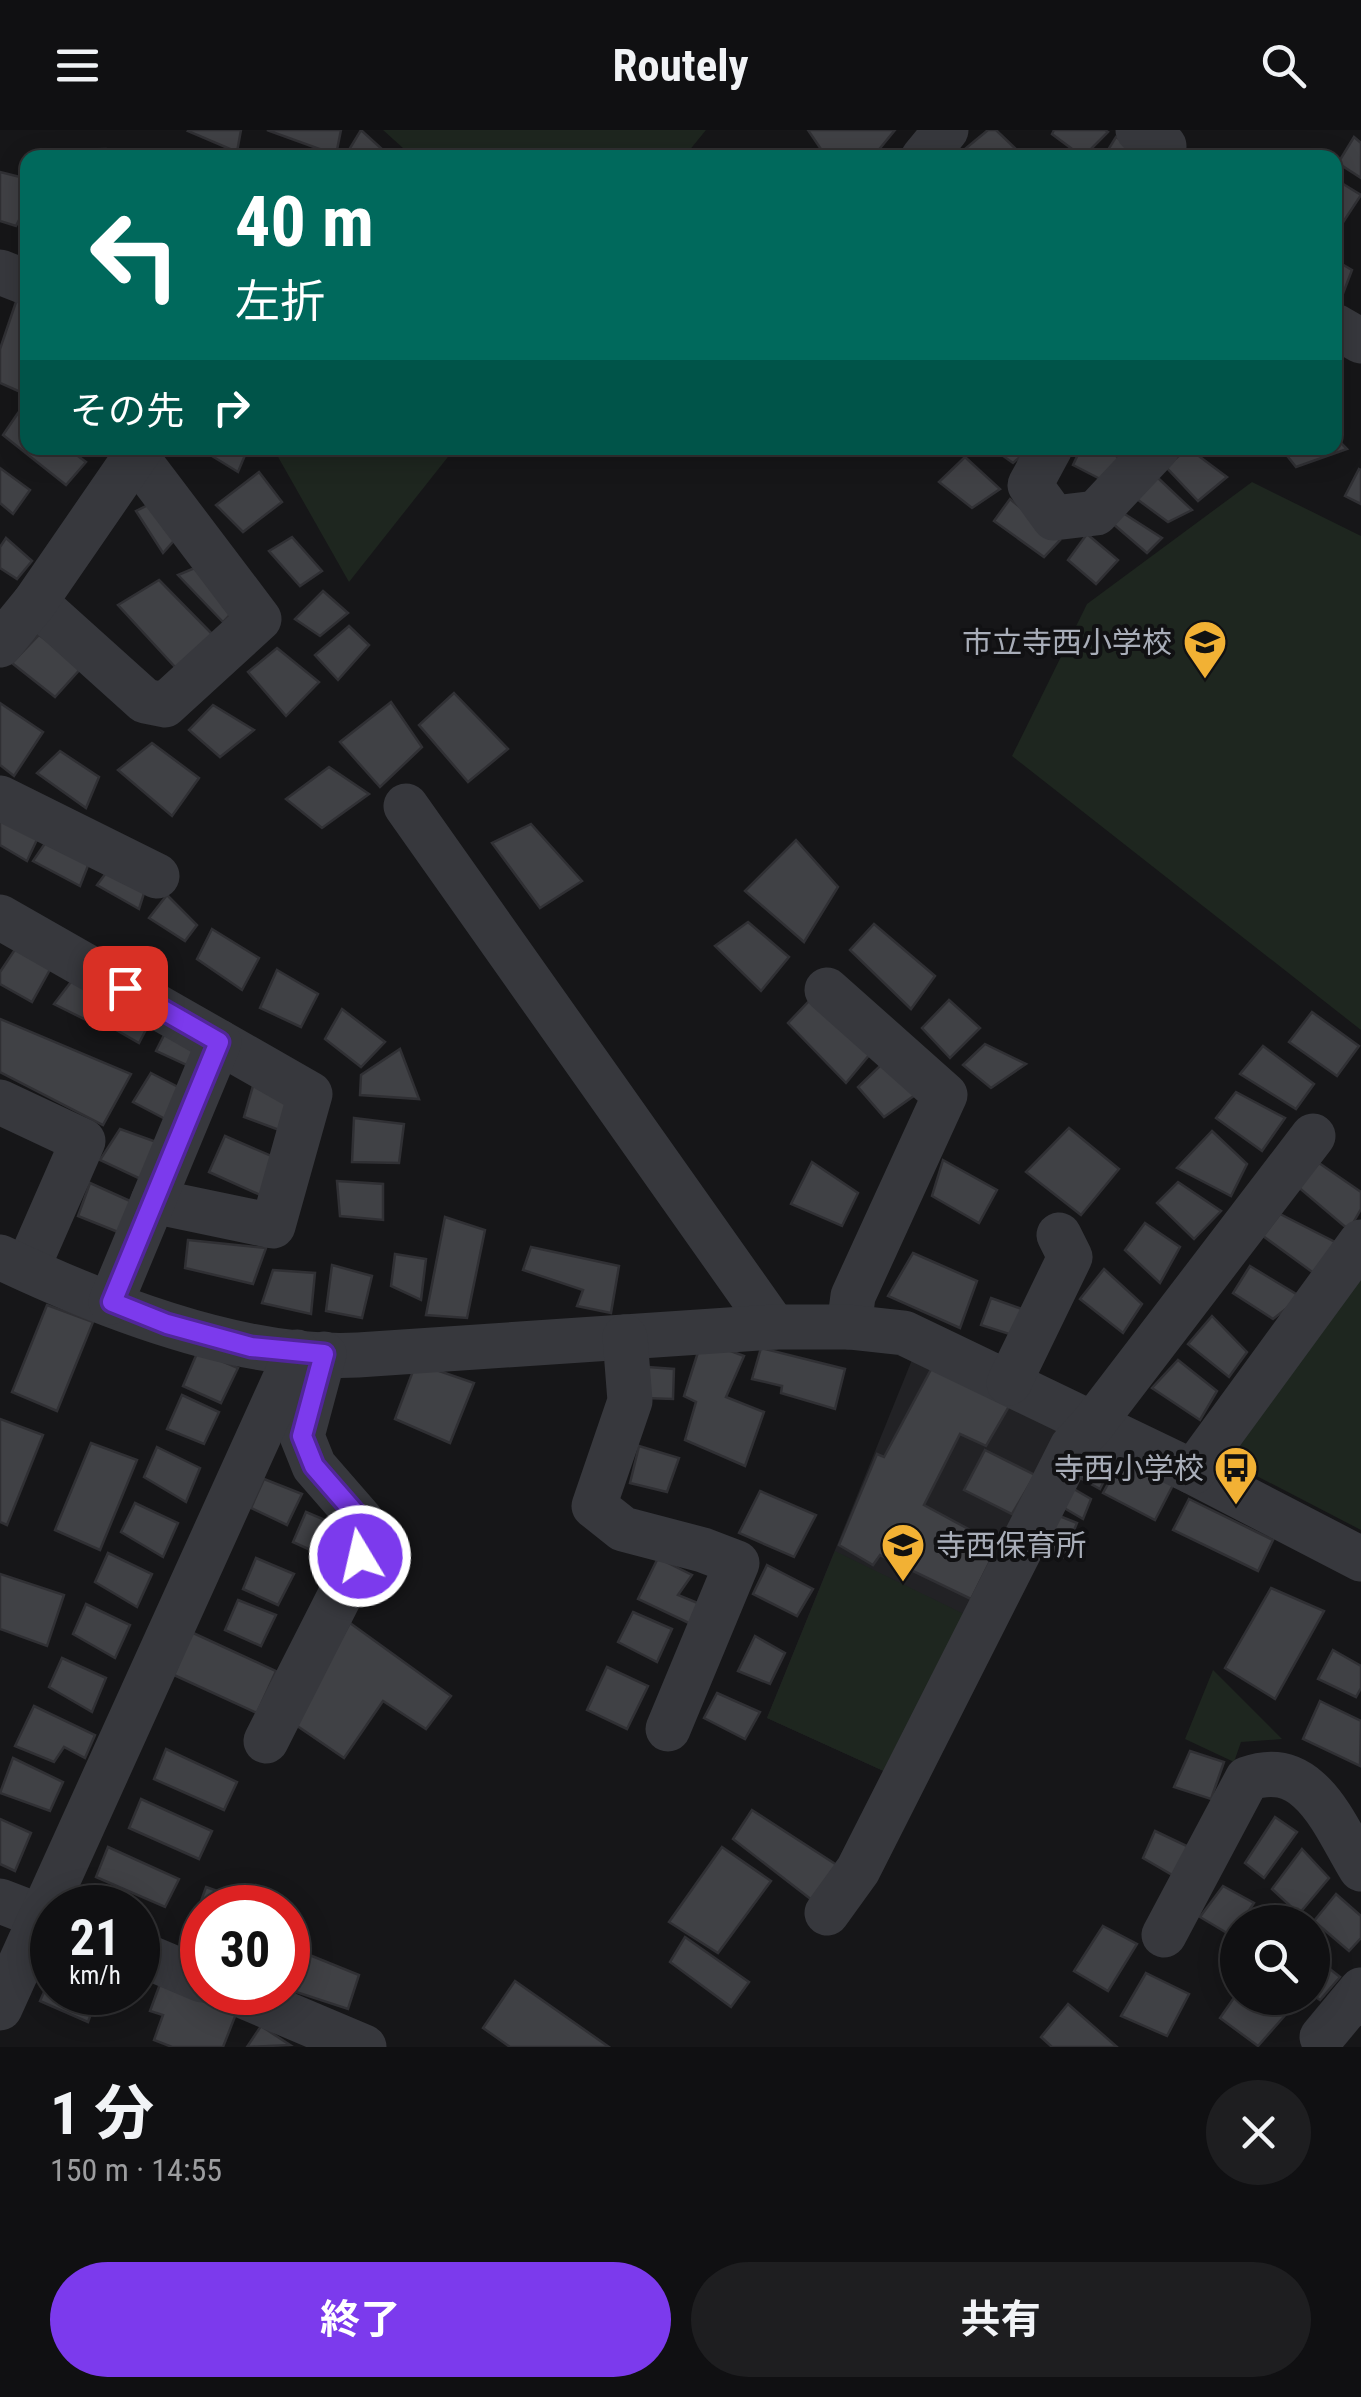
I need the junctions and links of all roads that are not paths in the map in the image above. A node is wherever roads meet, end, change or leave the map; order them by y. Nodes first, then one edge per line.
1 (946, 130) edge
2 (930, 150) edge
3 (136, 455) edge
4 (140, 455) edge
5 (1046, 455) edge
6 (1150, 455) edge
7 (35, 602) junction
8 (0, 645) edge
9 (0, 798) edge
10 (406, 806) dead end
11 (156, 876) dead end
12 (0, 917) edge
13 (827, 990) dead end
14 (219, 1042) junction
15 (0, 1102) edge
16 (1312, 1136) dead end
17 (153, 1201) junction
18 (1059, 1235) dead end
19 (1361, 1242) edge
20 (14, 1263) edge
21 (112, 1302) junction
22 (774, 1327) junction
23 (849, 1327) junction
24 (625, 1337) junction
25 (310, 1353) junction
26 (1009, 1382) junction
27 (1092, 1424) junction
28 (1193, 1472) junction
29 (1361, 1559) edge
30 (668, 1730) dead end
31 (266, 1741) dead end
32 (1361, 1869) edge
33 (45, 1885) edge
34 (827, 1912) dead end
35 (30, 1916) edge
36 (1164, 1936) dead end
37 (1361, 1990) edge
38 (0, 2008) edge
39 (282, 2015) edge
40 (1322, 2038) dead end
41 (338, 2042) edge

1 - 2 street
3 - 7 street
4 - 7 street
5 - 6 street
7 - 8 street
9 - 11 street
10 - 22 street
12 - 14 street
13 - 23 street
14 - 17 street
14 - 17 street
15 - 20 street
16 - 27 street
17 - 21 street
18 - 26 street
19 - 28 street
20 - 21 street
21 - 25 street
22 - 23 street
22 - 24 street
23 - 26 street
24 - 25 street
24 - 30 street
25 - 31 street
25 - 33 street
26 - 27 street
27 - 28 street
27 - 34 street
28 - 29 street
32 - 36 street
35 - 38 street
37 - 40 street
39 - 41 street

